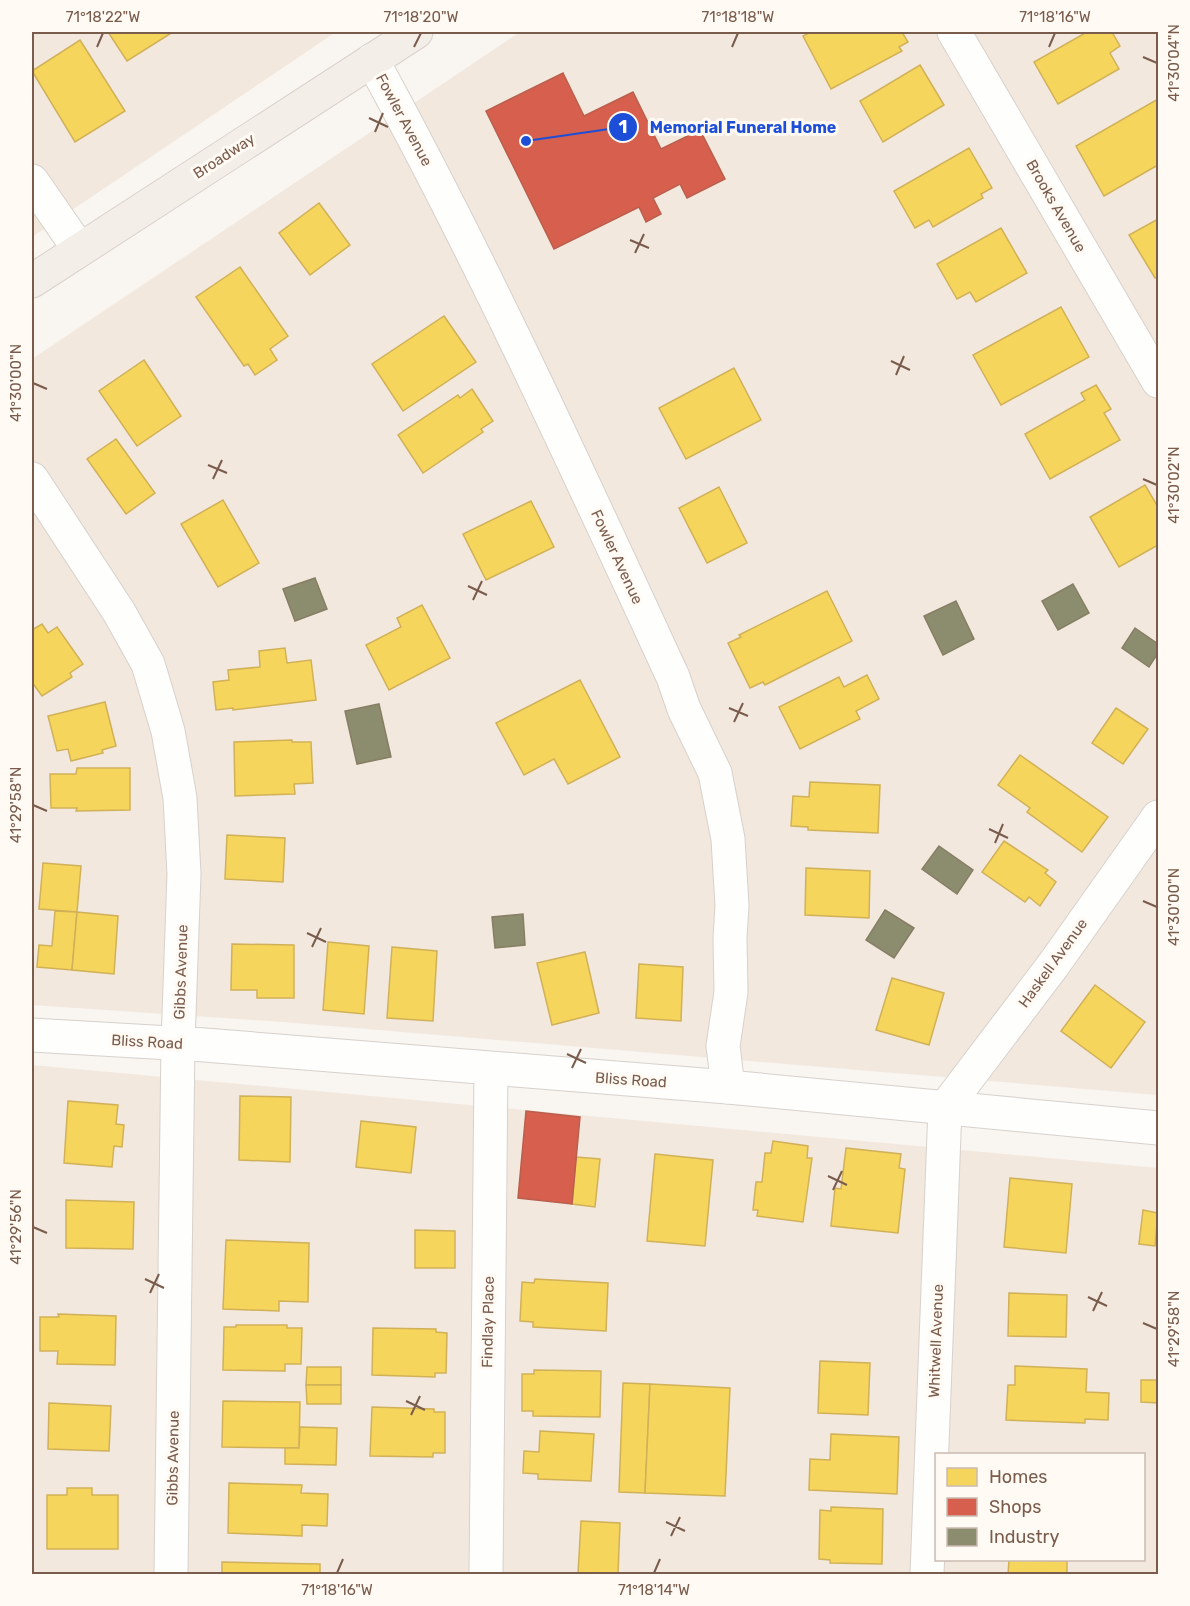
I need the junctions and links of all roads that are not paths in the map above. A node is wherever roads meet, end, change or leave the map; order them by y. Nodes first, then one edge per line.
1 (416, 32) edge
2 (954, 32) edge
3 (372, 60) junction
4 (32, 181) edge
5 (79, 249) junction
6 (32, 281) edge
7 (1158, 381) edge
8 (32, 479) edge
9 (1158, 818) edge
10 (32, 1035) edge
11 (178, 1043) junction
12 (491, 1069) junction
13 (728, 1087) junction
14 (945, 1108) junction
15 (1158, 1128) edge
16 (171, 1575) edge
17 (486, 1575) edge
18 (927, 1575) edge

1 - 3 main road, Broadway
2 - 7 street, Brooks Avenue
3 - 5 main road, Broadway
3 - 13 street, Fowler Avenue
4 - 5 street
5 - 6 main road, Broadway
8 - 11 street, Gibbs Avenue
9 - 14 street, Haskell Avenue
10 - 11 street, Bliss Road
11 - 12 street, Bliss Road
11 - 16 street, Gibbs Avenue
12 - 13 street, Bliss Road
12 - 17 street, Findlay Place
13 - 14 street, Bliss Road
14 - 15 street, Bliss Road
14 - 18 street, Whitwell Avenue

